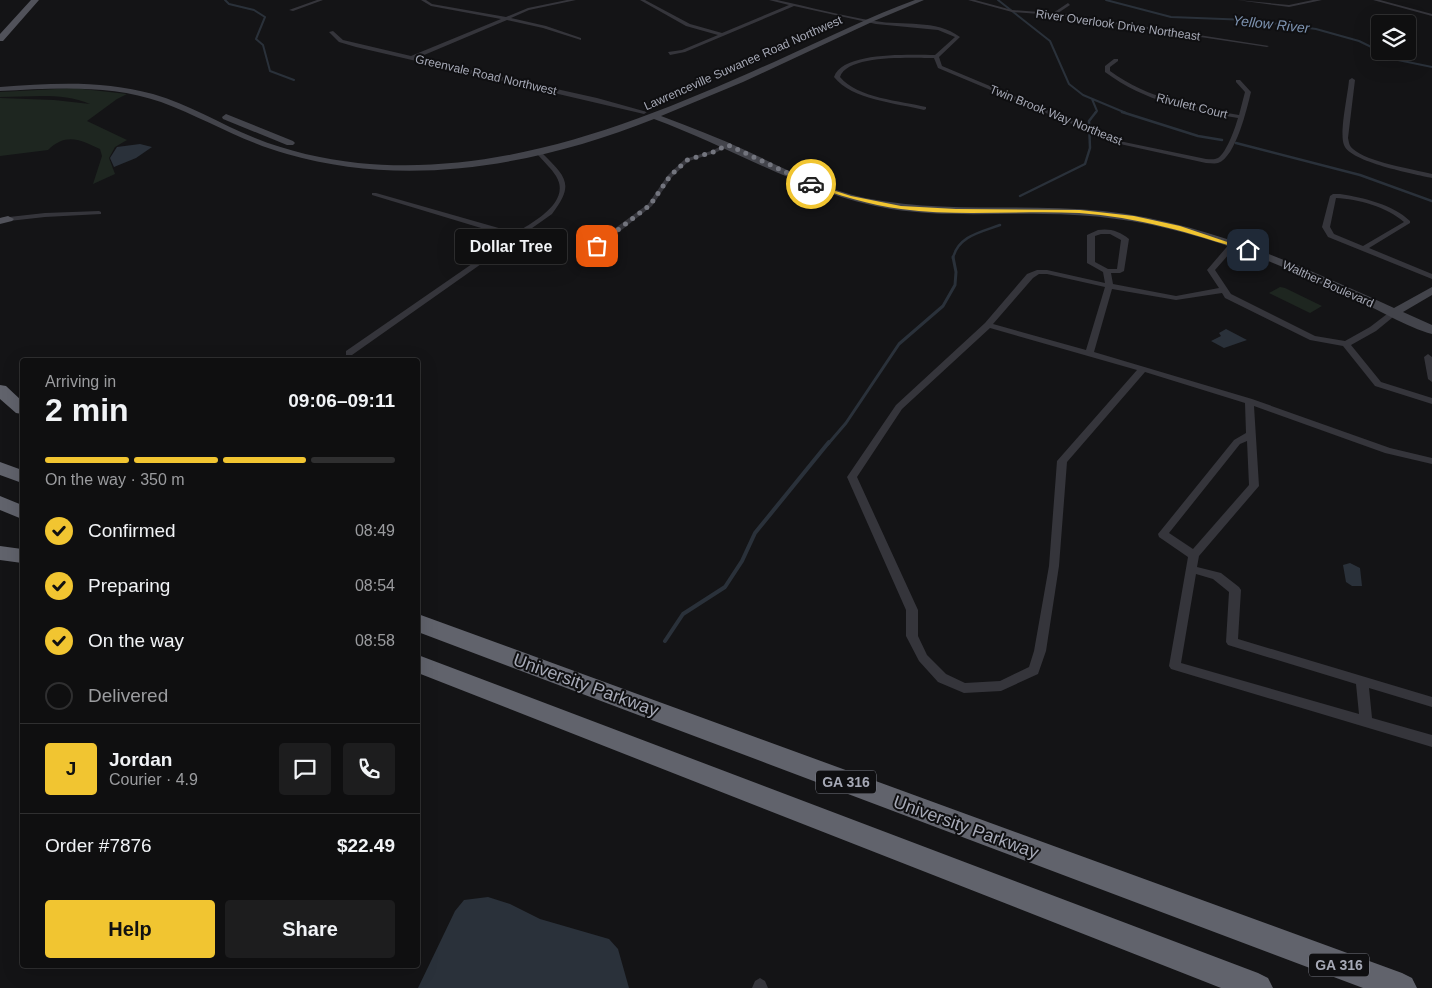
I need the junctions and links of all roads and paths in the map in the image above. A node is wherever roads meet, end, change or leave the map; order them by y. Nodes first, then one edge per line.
1 (25, 0) edge
2 (35, 0) edge
3 (303, 0) edge
4 (321, 0) edge
5 (423, 0) edge
6 (574, 0) edge
7 (642, 0) edge
8 (771, 0) edge
9 (904, 0) edge
10 (921, 0) edge
11 (970, 0) edge
12 (1240, 0) edge
13 (1320, 0) edge
14 (1375, 0) edge
15 (311, 3) junction
16 (794, 4) junction
17 (1068, 4) dead end
18 (292, 10) dead end
19 (1054, 14) junction
20 (1432, 15) edge
21 (505, 18) junction
22 (856, 19) junction
23 (866, 21) junction
24 (0, 27) edge
25 (331, 32) dead end
26 (721, 34) junction
27 (0, 39) edge
28 (579, 39) dead end
29 (1267, 46) dead end
30 (670, 53) dead end
31 (412, 58) junction
32 (936, 58) junction
33 (1116, 60) dead end
34 (1238, 80) dead end
35 (1352, 80) dead end
36 (0, 84) edge
37 (0, 89) edge
38 (924, 108) dead end
39 (644, 112) junction
40 (657, 117) junction
41 (1240, 117) junction
42 (728, 145) junction
43 (540, 154) junction
44 (1432, 176) edge
45 (374, 194) dead end
46 (99, 213) dead end
47 (3, 220) edge
48 (518, 236) junction
49 (1234, 244) junction
50 (1363, 249) junction
51 (583, 256) dead end
52 (1107, 271) junction
53 (1432, 276) edge
54 (1109, 286) junction
55 (1224, 290) junction
56 (1432, 290) edge
57 (1394, 313) junction
58 (988, 325) junction
59 (1432, 330) edge
60 (1346, 344) junction
61 (349, 353) dead end
62 (1089, 354) junction
63 (1428, 357) dead end
64 (1143, 369) junction
65 (1432, 379) edge
66 (0, 390) edge
67 (1249, 401) junction
68 (1432, 401) edge
69 (20, 407) edge
70 (1251, 434) junction
71 (1432, 461) edge
72 (0, 468) edge
73 (20, 476) edge
74 (0, 503) edge
75 (20, 511) edge
76 (0, 553) edge
77 (1194, 555) junction
78 (20, 556) edge
79 (1191, 569) junction
80 (420, 624) edge
81 (420, 665) edge
82 (420, 677) edge
83 (1362, 681) junction
84 (477, 687) junction
85 (1432, 702) edge
86 (1366, 722) junction
87 (1432, 741) edge
88 (1258, 988) edge
89 (1402, 988) edge

1 - 24 main road
2 - 27 main road
3 - 15 street
4 - 15 street
5 - 21 street
6 - 21 street
7 - 26 street
8 - 16 street
9 - 22 main road, Lawrenceville Suwanee Road Northwest
10 - 23 main road, Lawrenceville Suwanee Road Northwest
11 - 19 street, River Overlook Drive Northeast
12 - 13 street
14 - 20 street
15 - 18 street
16 - 22 street
16 - 26 street
17 - 19 street
19 - 29 street, River Overlook Drive Northeast
21 - 28 street
21 - 31 street
22 - 23 street
22 - 39 main road, Lawrenceville Suwanee Road Northwest
23 - 32 street
23 - 40 main road, Lawrenceville Suwanee Road Northwest
25 - 31 street, Greenvale Road Northwest
26 - 30 street
31 - 39 street, Greenvale Road Northwest
32 - 38 street
32 - 41 street, Twin Brook Way Northeast
33 - 41 street, Rivulett Court
34 - 41 street, Twin Brook Way Northeast
35 - 44 street
36 - 39 main road, Lawrenceville Suwanee Road Northwest
37 - 43 main road, Lawrenceville Suwanee Road Northwest
39 - 40 main road, Walther Boulevard
40 - 42 main road, Walther Boulevard
40 - 43 main road, Lawrenceville Suwanee Road Northwest
42 - 49 main road, Walther Boulevard
42 - 51 street
43 - 48 street
45 - 48 street
46 - 47 street
48 - 61 street
49 - 55 street
49 - 57 main road, Walther Boulevard
50 - 50 street
50 - 53 street
52 - 52 street
52 - 54 street
54 - 55 street
54 - 58 street
54 - 62 street
55 - 60 street
56 - 57 main road
57 - 59 main road, Walther Boulevard
57 - 60 street
58 - 62 street
58 - 64 street
60 - 68 street
62 - 64 street
63 - 65 street
64 - 67 street
66 - 69 highway
67 - 70 street
67 - 71 street
70 - 77 street
70 - 77 street
72 - 73 highway
74 - 75 highway
76 - 78 highway
77 - 79 street
79 - 83 street
79 - 86 street
80 - 89 highway, University Parkway / GA 316
81 - 84 highway
82 - 84 highway
83 - 85 street
83 - 86 street
84 - 88 highway
86 - 87 street

